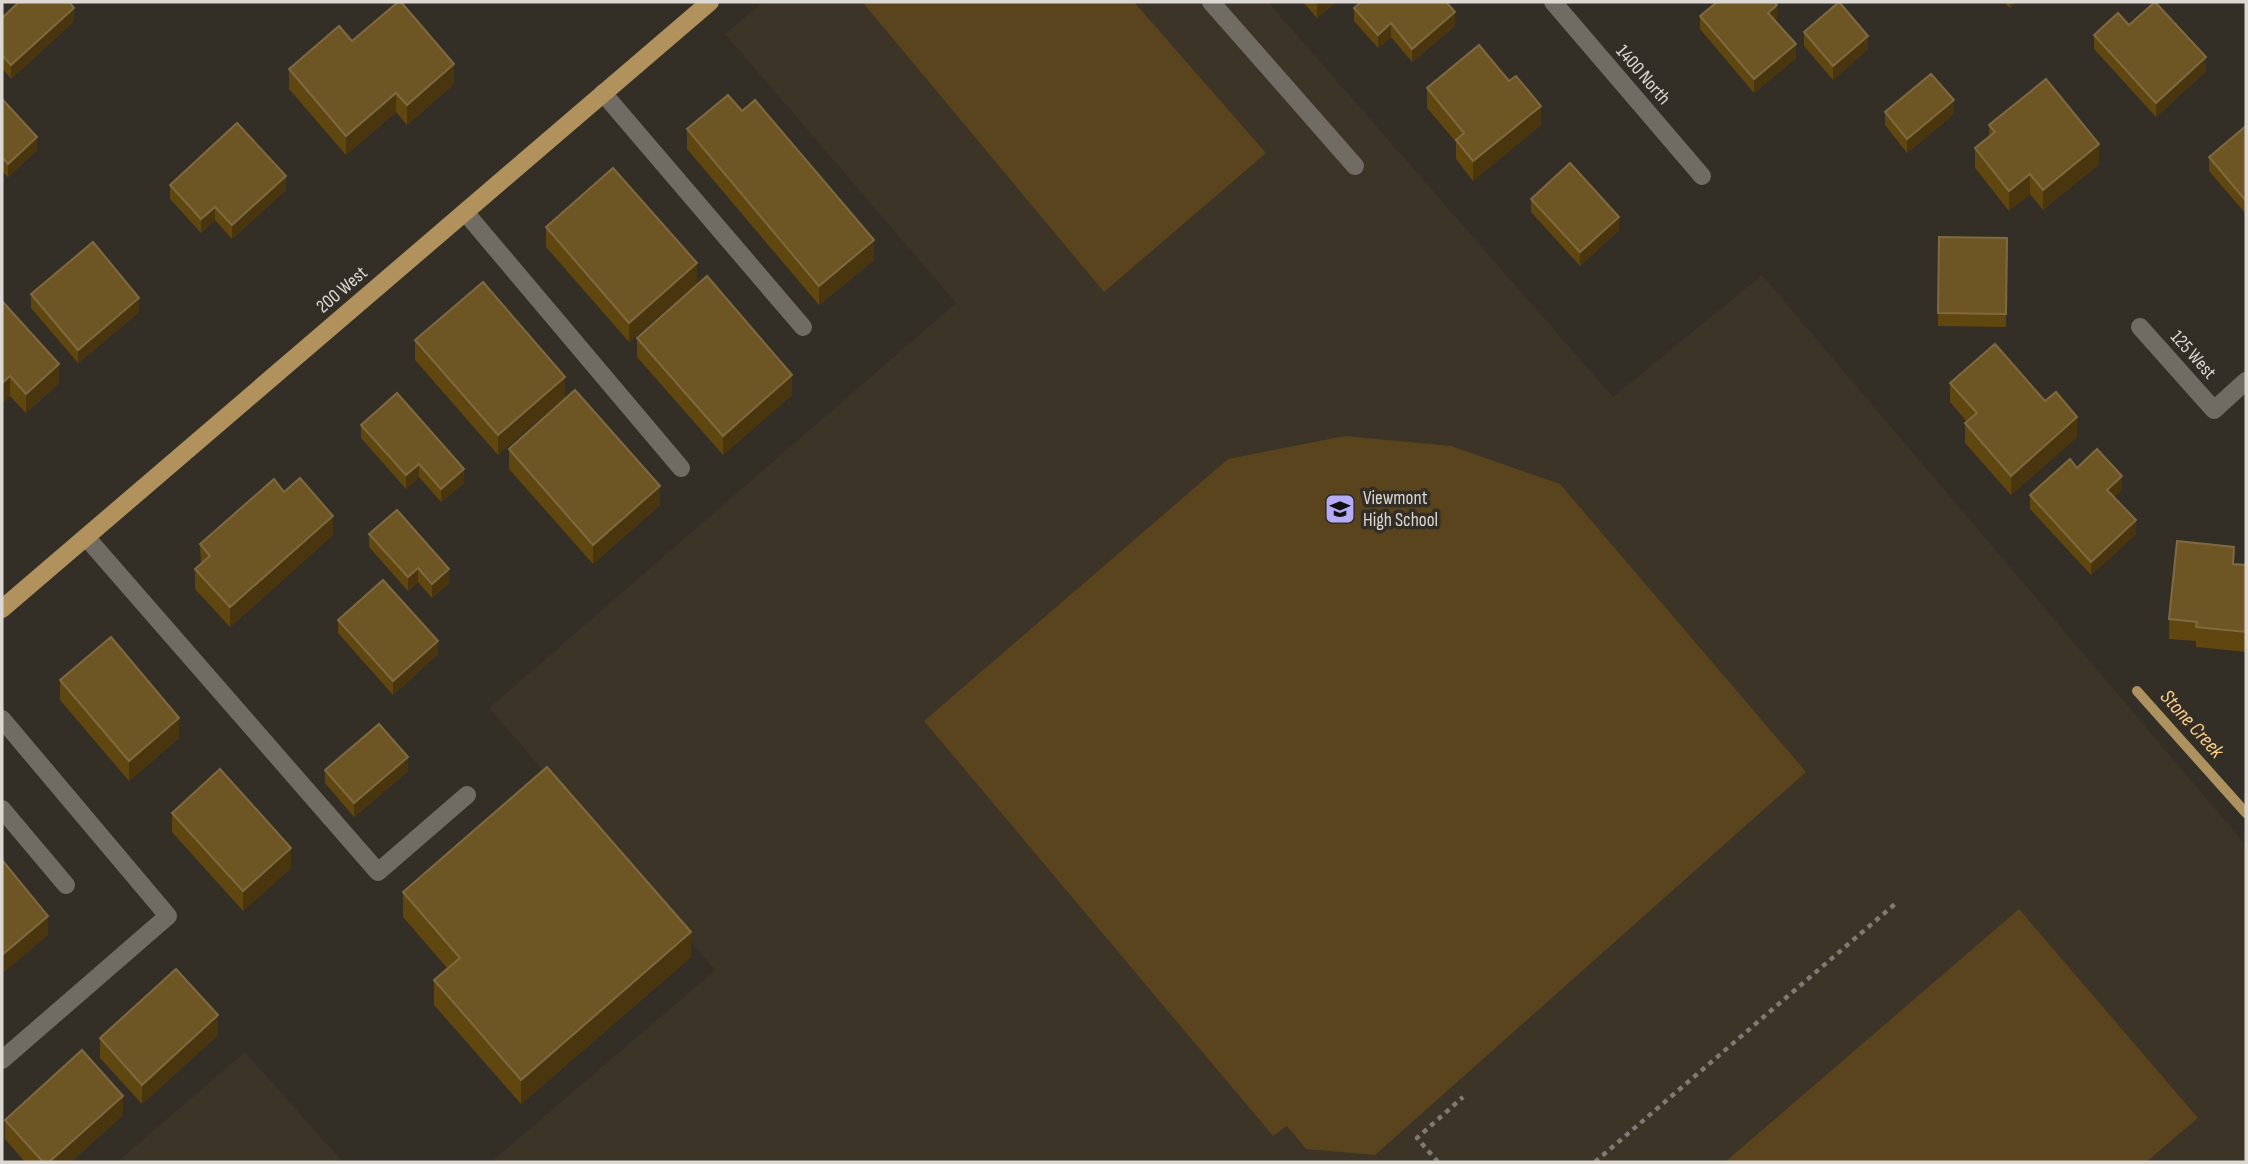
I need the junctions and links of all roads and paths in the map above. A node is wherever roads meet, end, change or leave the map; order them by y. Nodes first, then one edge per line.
1 (709, 2) edge
2 (1211, 2) edge
3 (1553, 2) edge
4 (603, 93) junction
5 (1354, 166) dead end
6 (1702, 176) dead end
7 (465, 212) junction
8 (803, 327) dead end
9 (2140, 327) dead end
10 (2246, 381) edge
11 (681, 468) dead end
12 (86, 537) junction
13 (2, 609) edge
14 (2, 719) edge
15 (467, 795) dead end
16 (2, 809) edge
17 (66, 885) dead end
18 (1895, 904) dead end
19 (2, 1060) edge
20 (1463, 1097) dead end
21 (1438, 1162) edge
22 (1595, 1162) edge

1 - 4 main road, 200 West
2 - 5 street
3 - 6 street, 1400 North
4 - 7 main road, 200 West
4 - 8 street
7 - 11 street
7 - 12 main road, 200 West
9 - 10 street, 125 West
12 - 13 main road, 200 West
12 - 15 street
14 - 19 street
16 - 17 street
18 - 22 path
20 - 21 path

